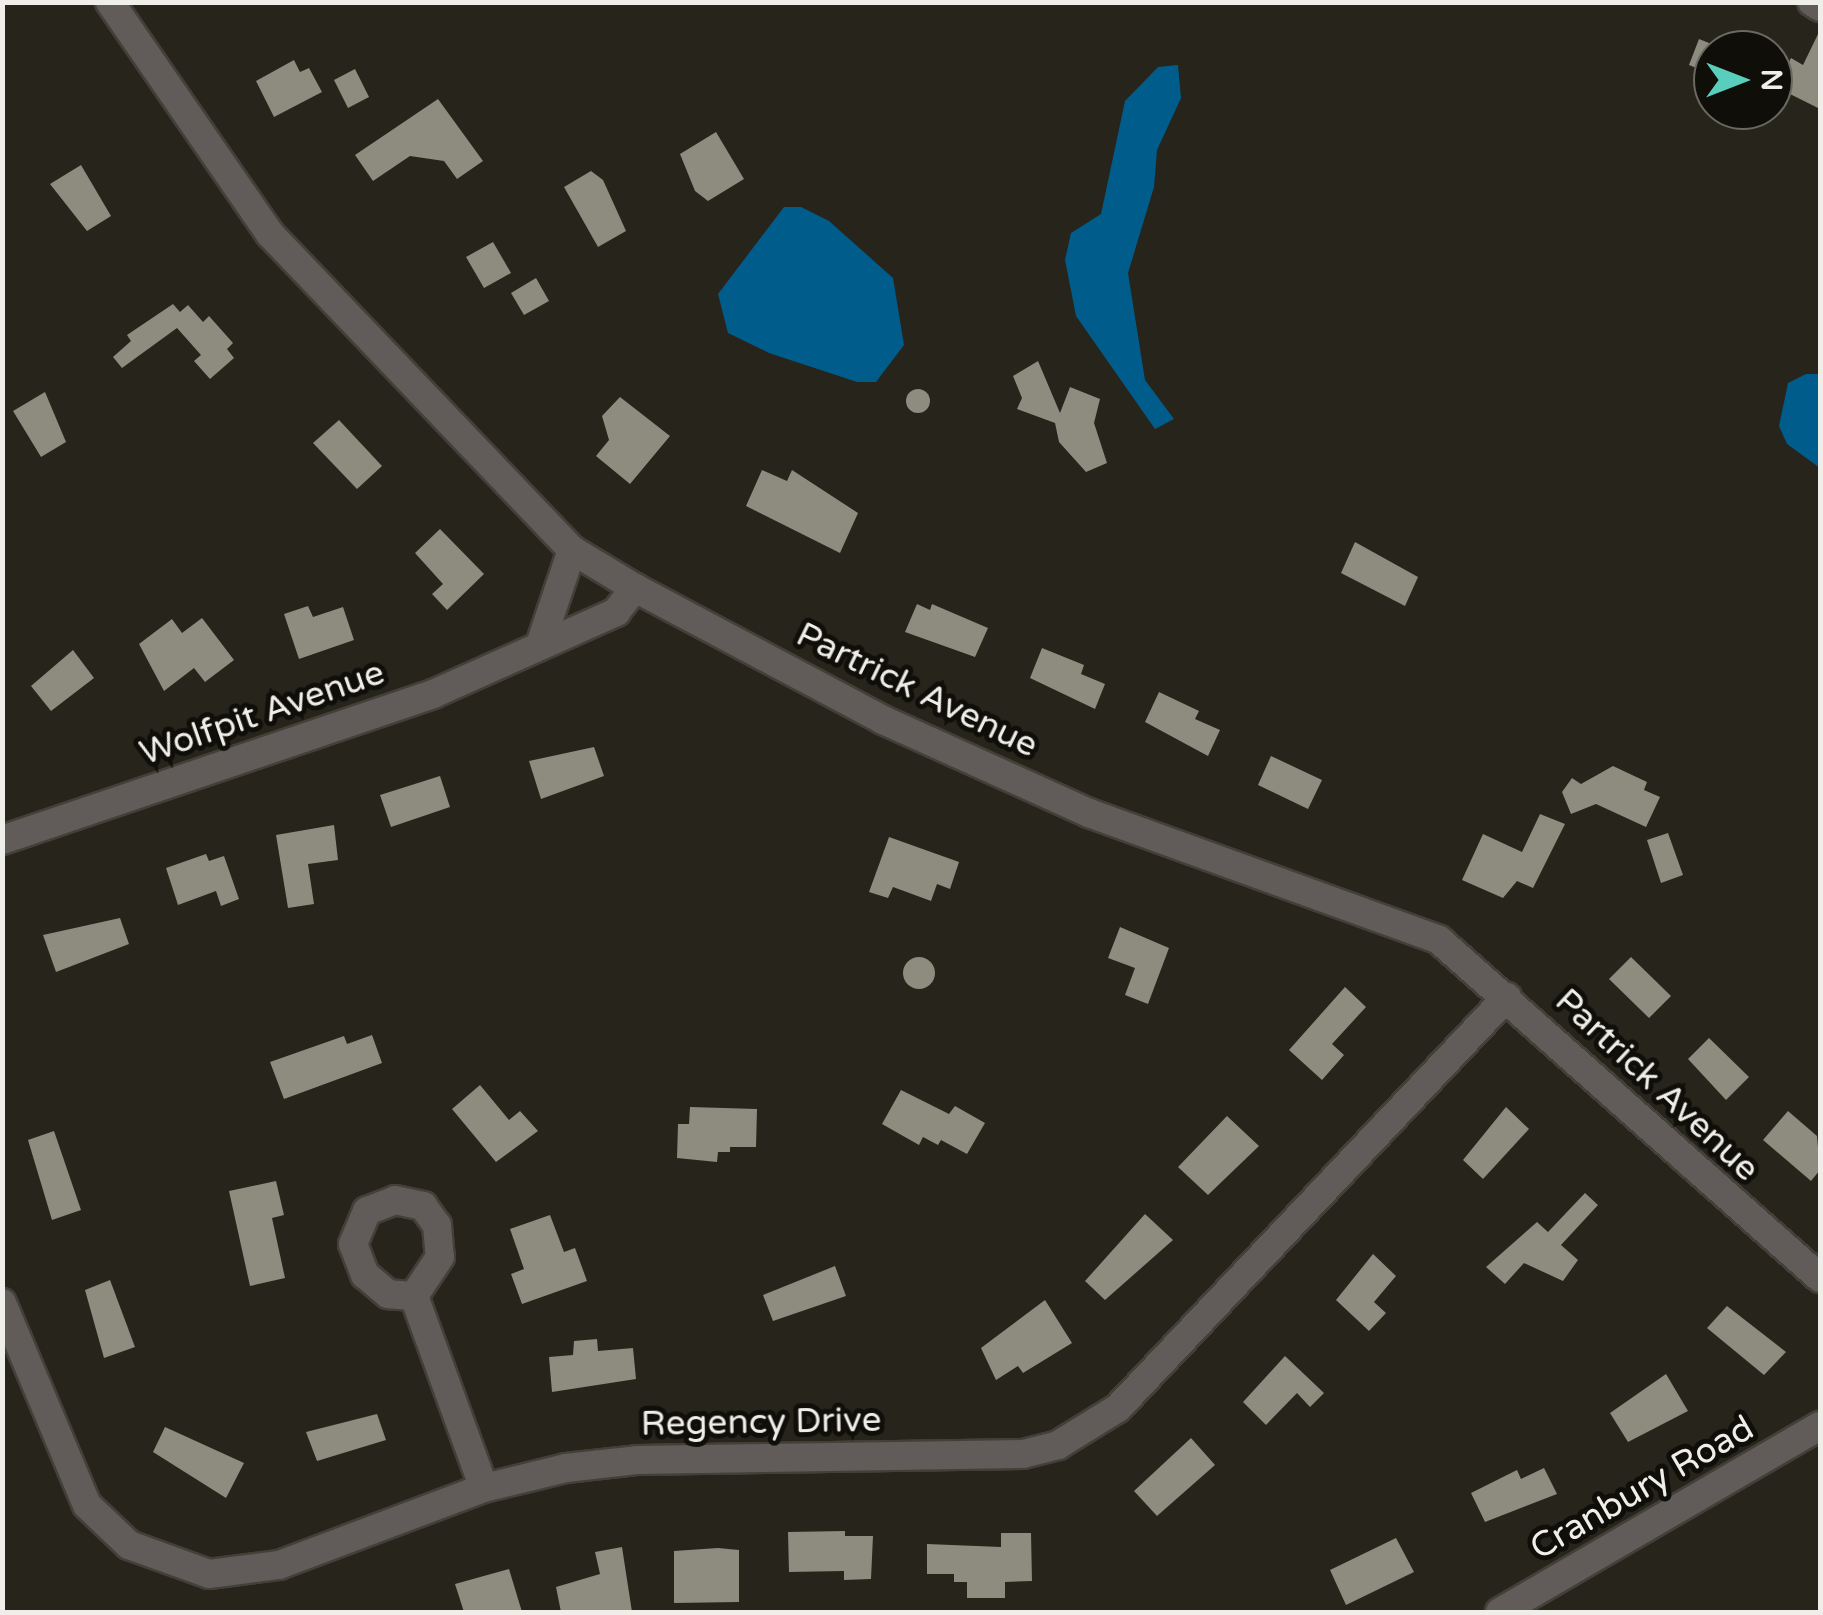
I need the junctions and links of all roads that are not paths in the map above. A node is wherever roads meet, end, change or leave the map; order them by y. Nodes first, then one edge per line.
1 (110, 2) edge
2 (1812, 2) edge
3 (1820, 8) edge
4 (572, 550) junction
5 (635, 588) junction
6 (540, 645) junction
7 (2, 840) edge
8 (1506, 997) junction
9 (1820, 1278) edge
10 (414, 1296) dead end
11 (2, 1304) edge
12 (1820, 1426) edge
13 (484, 1488) junction
14 (1500, 1612) edge

1 - 4 street, Partrick Avenue
2 - 3 street
4 - 5 street, Partrick Avenue
4 - 6 street
5 - 6 street, Wolfpit Avenue
5 - 8 street, Partrick Avenue
6 - 7 street, Wolfpit Avenue
8 - 9 street, Partrick Avenue
8 - 13 street, Regency Drive
10 - 13 street
11 - 13 street, Regency Drive
12 - 14 street, Cranbury Road

